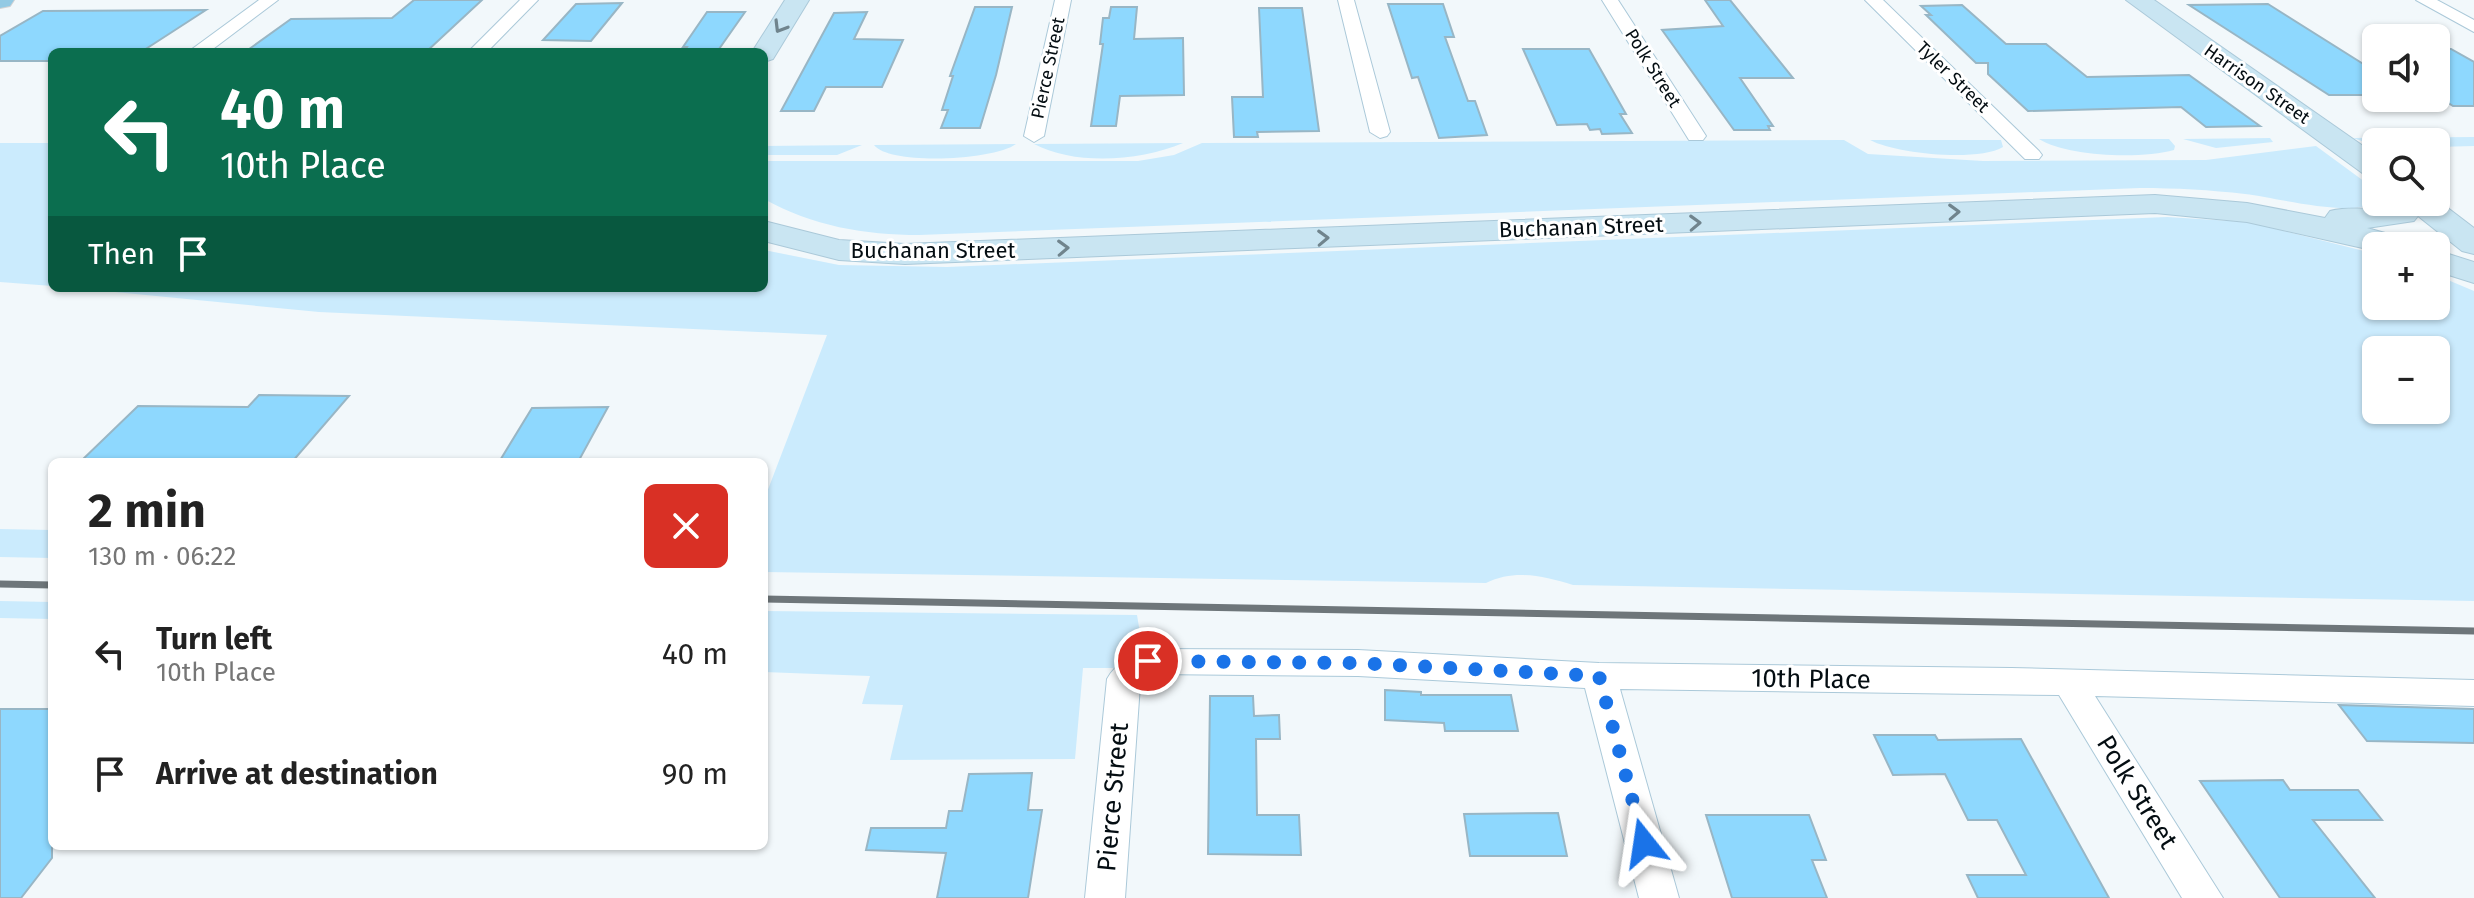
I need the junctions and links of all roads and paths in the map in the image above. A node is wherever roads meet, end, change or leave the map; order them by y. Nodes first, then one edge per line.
1 (270, 0) edge
2 (530, 0) edge
3 (797, 0) edge
4 (1063, 0) edge
5 (1346, 0) edge
6 (1610, 0) edge
7 (1873, 0) edge
8 (2138, 0) edge
9 (2424, 0) edge
10 (2474, 27) edge
11 (203, 48) edge
12 (481, 48) edge
13 (768, 48) edge
14 (1380, 132) dead end
15 (1034, 136) dead end
16 (1696, 136) dead end
17 (2032, 155) dead end
18 (2362, 159) edge
19 (2394, 216) edge
20 (2438, 216) edge
21 (2293, 218) junction
22 (768, 232) edge
23 (2362, 237) edge
24 (2474, 244) edge
25 (2450, 265) edge
26 (2474, 273) edge
27 (1148, 661) joint
28 (1599, 676) junction
29 (2070, 685) junction
30 (2474, 693) edge
31 (1105, 898) edge
32 (1659, 898) edge
33 (2203, 898) edge

1 - 11 street
2 - 12 street
3 -> 13 street
4 - 15 street, Pierce Street
5 - 14 street
6 - 16 street, Polk Street
7 - 17 street, Tyler Street
8 - 18 street, Harrison Street
9 - 10 street
19 - 21 street
20 - 24 street
22 -> 21 street, Buchanan Street
21 - 23 street, Buchanan Street
25 - 26 street
27 - 28 street, 10th Place
27 - 31 street, Pierce Street
28 - 29 street, 10th Place
28 - 32 street
29 - 30 street, 10th Place
29 - 33 street, Polk Street

